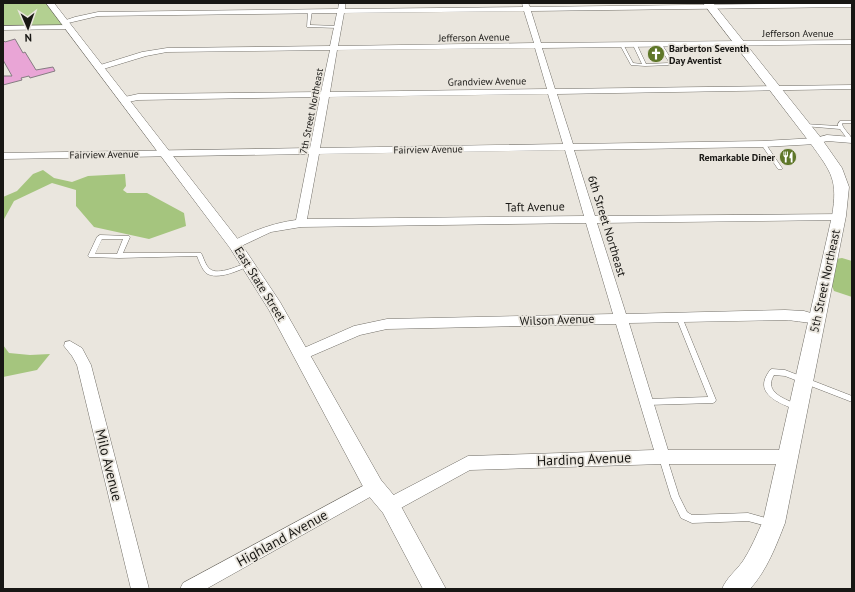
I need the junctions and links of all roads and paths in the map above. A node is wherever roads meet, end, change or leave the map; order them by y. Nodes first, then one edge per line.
1 (50, 3) edge
2 (686, 5) edge
3 (709, 5) edge
4 (852, 5) edge
5 (526, 6) edge
6 (342, 7) edge
7 (103, 8) dead end
8 (310, 11) junction
9 (98, 14) junction
10 (66, 24) junction
11 (338, 27) junction
12 (3, 28) edge
13 (852, 42) edge
14 (740, 43) junction
15 (660, 44) junction
16 (622, 45) junction
17 (634, 45) junction
18 (538, 46) junction
19 (334, 48) junction
20 (645, 65) junction
21 (100, 68) junction
22 (773, 87) junction
23 (852, 87) edge
24 (552, 91) junction
25 (325, 94) junction
26 (123, 100) junction
27 (852, 122) edge
28 (803, 124) junction
29 (841, 128) junction
30 (850, 136) edge
31 (816, 141) junction
32 (763, 144) junction
33 (569, 147) junction
34 (315, 151) junction
35 (165, 153) junction
36 (3, 156) edge
37 (780, 168) dead end
38 (839, 216) junction
39 (591, 219) junction
40 (301, 224) junction
41 (236, 245) junction
42 (119, 256) junction
43 (249, 264) junction
44 (679, 317) junction
45 (621, 318) junction
46 (817, 319) junction
47 (70, 346) dead end
48 (302, 355) junction
49 (804, 379) junction
50 (852, 399) edge
51 (647, 402) junction
52 (798, 409) junction
53 (663, 457) junction
54 (788, 457) junction
55 (374, 487) junction
56 (390, 506) junction
57 (774, 523) junction
58 (140, 589) edge
59 (189, 589) edge
60 (435, 589) edge
61 (734, 589) edge

1 - 10 street, East State Street
2 - 3 street
2 - 5 street
3 - 4 street
3 - 14 main road, 5th Street Northeast
5 - 6 street
5 - 18 street, 6th Street Northeast
6 - 8 street
6 - 11 street, 7th Street Northeast
7 - 9 street
8 - 9 street
8 - 11 lane
9 - 10 street
10 - 12 street
10 - 21 street, East State Street
11 - 19 street, 7th Street Northeast
13 - 14 street, Jefferson Avenue
14 - 15 street, Jefferson Avenue
14 - 22 main road, 5th Street Northeast
15 - 17 street, Jefferson Avenue
15 - 20 lane
16 - 17 street, Jefferson Avenue
16 - 18 street, Jefferson Avenue
16 - 20 lane
17 - 20 lane
18 - 19 street, Jefferson Avenue
18 - 24 street, 6th Street Northeast
19 - 21 street, Jefferson Avenue
19 - 25 street, 7th Street Northeast
21 - 26 street, East State Street
22 - 23 street, Grandview Avenue
22 - 24 street, Grandview Avenue
22 - 28 main road, 5th Street Northeast
24 - 25 street, Grandview Avenue
24 - 33 street, 6th Street Northeast
25 - 26 street, Grandview Avenue
25 - 34 street, 7th Street Northeast
26 - 35 street, East State Street
27 - 29 lane
28 - 29 lane
28 - 31 main road, 5th Street Northeast
29 - 30 lane
30 - 31 street, Fairview Avenue
31 - 32 street, Fairview Avenue
31 - 38 main road, 5th Street Northeast
32 - 33 street, Fairview Avenue
32 - 37 lane
33 - 34 street, Fairview Avenue
33 - 39 street, 6th Street Northeast
34 - 35 street, Fairview Avenue
34 - 40 street, 7th Street Northeast
35 - 36 street, Fairview Avenue
35 - 41 street, East State Street
38 - 39 street, Taft Avenue
38 - 46 main road, 5th Street Northeast
39 - 40 street, Taft Avenue
39 - 45 street, 6th Street Northeast
40 - 41 street, Taft Avenue
41 - 43 street, East State Street
42 - 42 lane
42 - 43 lane
43 - 48 street, East State Street
44 - 45 street, Wilson Avenue
44 - 46 street, Wilson Avenue
44 - 51 lane
45 - 48 street, Wilson Avenue
45 - 51 street, 6th Street Northeast
46 - 49 main road, 5th Street Northeast
47 - 58 street, Milo Avenue
48 - 55 street, East State Street
49 - 50 lane
49 - 52 main road, 5th Street Northeast
49 - 52 lane
51 - 53 street, 6th Street Northeast
52 - 54 main road, 5th Street Northeast
53 - 54 street, Harding Avenue
53 - 56 street, Harding Avenue
53 - 57 lane
54 - 57 main road, 5th Street Northeast
55 - 56 street, East State Street
55 - 59 street, Highland Avenue
56 - 60 street, East State Street
57 - 61 main road, 5th Street Northeast

